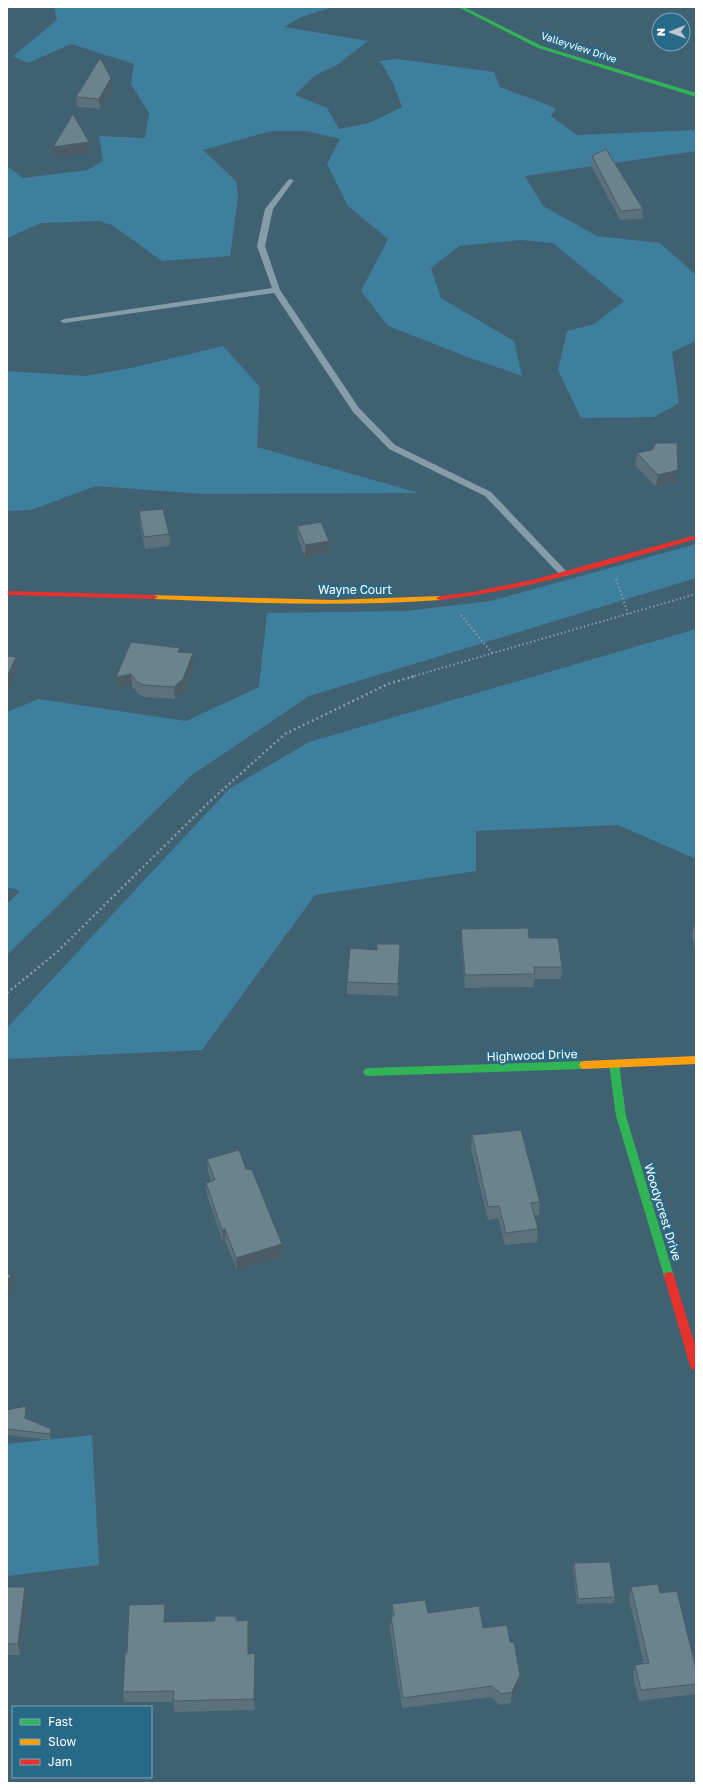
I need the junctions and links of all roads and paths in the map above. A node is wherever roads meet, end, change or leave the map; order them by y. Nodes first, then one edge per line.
1 (460, 7) edge
2 (696, 96) edge
3 (291, 180) dead end
4 (276, 290) junction
5 (64, 321) dead end
6 (696, 537) edge
7 (610, 561) junction
8 (564, 574) junction
9 (7, 594) edge
10 (696, 594) edge
11 (447, 598) junction
12 (628, 614) junction
13 (492, 653) junction
14 (7, 993) edge
15 (696, 1060) edge
16 (614, 1064) junction
17 (368, 1072) dead end
18 (696, 1366) edge

1 - 2 street, Valleyview Drive
3 - 4 lane
4 - 5 lane
4 - 8 lane
6 - 7 street, Wayne Court
7 - 8 street, Wayne Court
7 - 12 path
8 - 11 street, Wayne Court
9 - 11 street, Wayne Court
10 - 12 path
11 - 13 path
12 - 13 path
13 - 14 path
15 - 16 street, Highwood Drive
16 - 17 street, Highwood Drive
16 - 18 street, Woodycrest Drive

